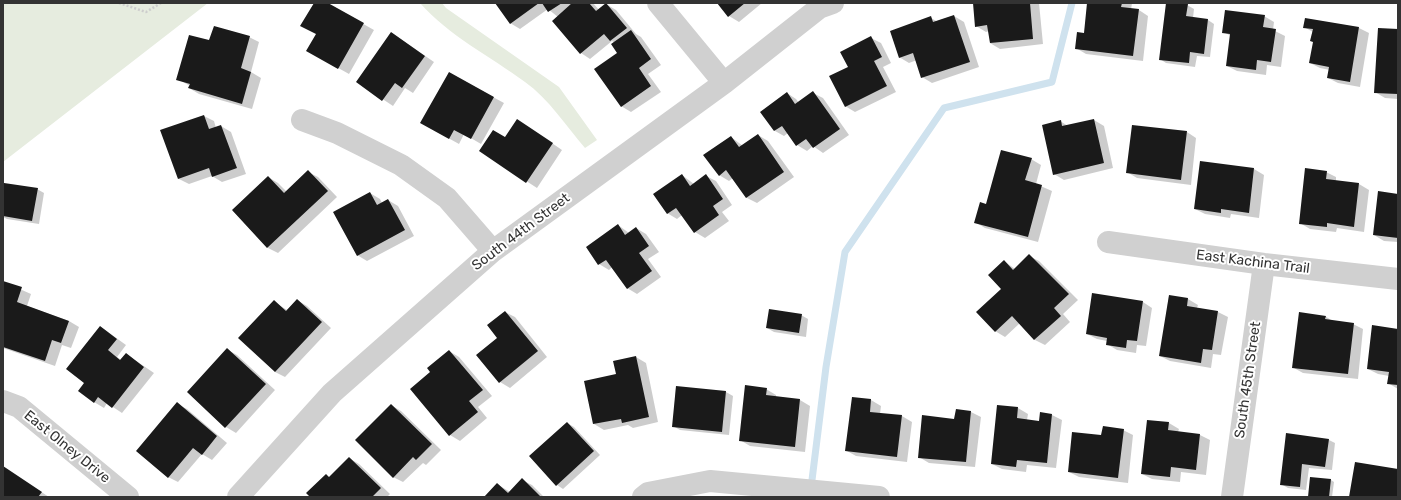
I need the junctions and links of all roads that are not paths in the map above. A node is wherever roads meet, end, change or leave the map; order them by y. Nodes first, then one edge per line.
1 (658, 3) edge
2 (833, 3) edge
3 (724, 82) junction
4 (302, 120) dead end
5 (1108, 242) dead end
6 (492, 251) junction
7 (1264, 264) junction
8 (1398, 279) edge
9 (3, 401) edge
10 (645, 495) edge
11 (128, 497) edge
12 (238, 497) edge
13 (879, 497) edge
14 (1232, 497) edge

1 - 3 street
2 - 3 street, South 44th Street
3 - 6 street, South 44th Street
4 - 6 street
5 - 7 street, East Kachina Trail
6 - 12 street, South 44th Street
7 - 8 street, East Kachina Trail
7 - 14 street, South 45th Street
9 - 11 street, East Olney Drive
10 - 13 street

